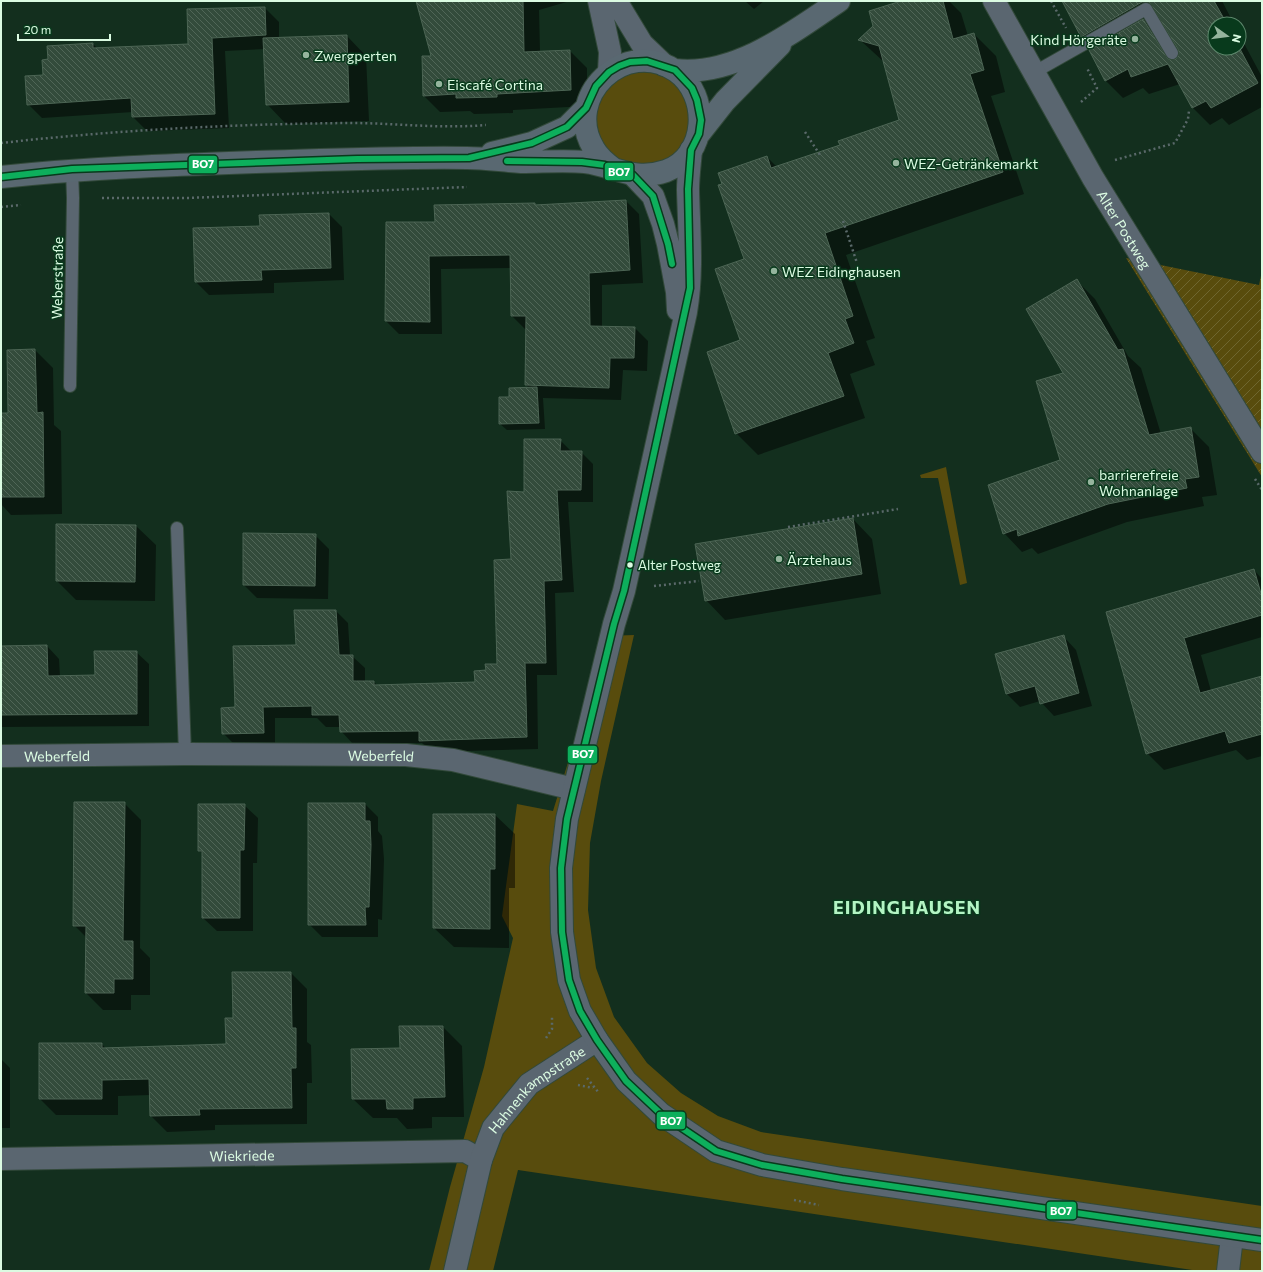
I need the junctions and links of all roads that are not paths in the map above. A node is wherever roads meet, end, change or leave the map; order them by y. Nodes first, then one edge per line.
1 (599, 1) edge
2 (616, 1) edge
3 (839, 1) edge
4 (994, 1) edge
5 (790, 35) junction
6 (1172, 53) dead end
7 (669, 68) junction
8 (609, 72) junction
9 (1033, 73) junction
10 (586, 108) junction
11 (695, 142) junction
12 (469, 158) junction
13 (72, 170) junction
14 (624, 172) junction
15 (1, 177) edge
16 (680, 333) junction
17 (70, 386) dead end
18 (1262, 452) edge
19 (178, 528) dead end
20 (185, 754) junction
21 (1, 756) edge
22 (574, 789) junction
23 (597, 1040) junction
24 (1, 1159) edge
25 (481, 1160) junction
26 (1232, 1237) junction
27 (1262, 1240) edge
28 (455, 1271) edge
29 (1228, 1271) edge

1 - 8 street
2 - 7 street
3 - 5 main road
4 - 9 street, Alter Postweg
5 - 7 main road
5 - 11 main road
6 - 9 lane
7 - 8 main road
7 - 11 main road
8 - 10 main road
9 - 18 street, Alter Postweg
10 - 12 main road
10 - 14 main road
11 - 14 main road
11 - 16 street, Hahnenkampstraße
12 - 13 main road
12 - 14 main road
13 - 15 main road
13 - 17 lane, Weberstraße
14 - 16 street, Hahnenkampstraße
16 - 22 street, Hahnenkampstraße
19 - 20 lane
20 - 21 street, Weberfeld
20 - 22 street, Weberfeld
22 - 23 street, Hahnenkampstraße
23 - 25 street, Hahnenkampstraße
23 - 26 street
24 - 25 street, Wiekriede
25 - 28 street, Hahnenkampstraße
26 - 27 street
26 - 29 street

